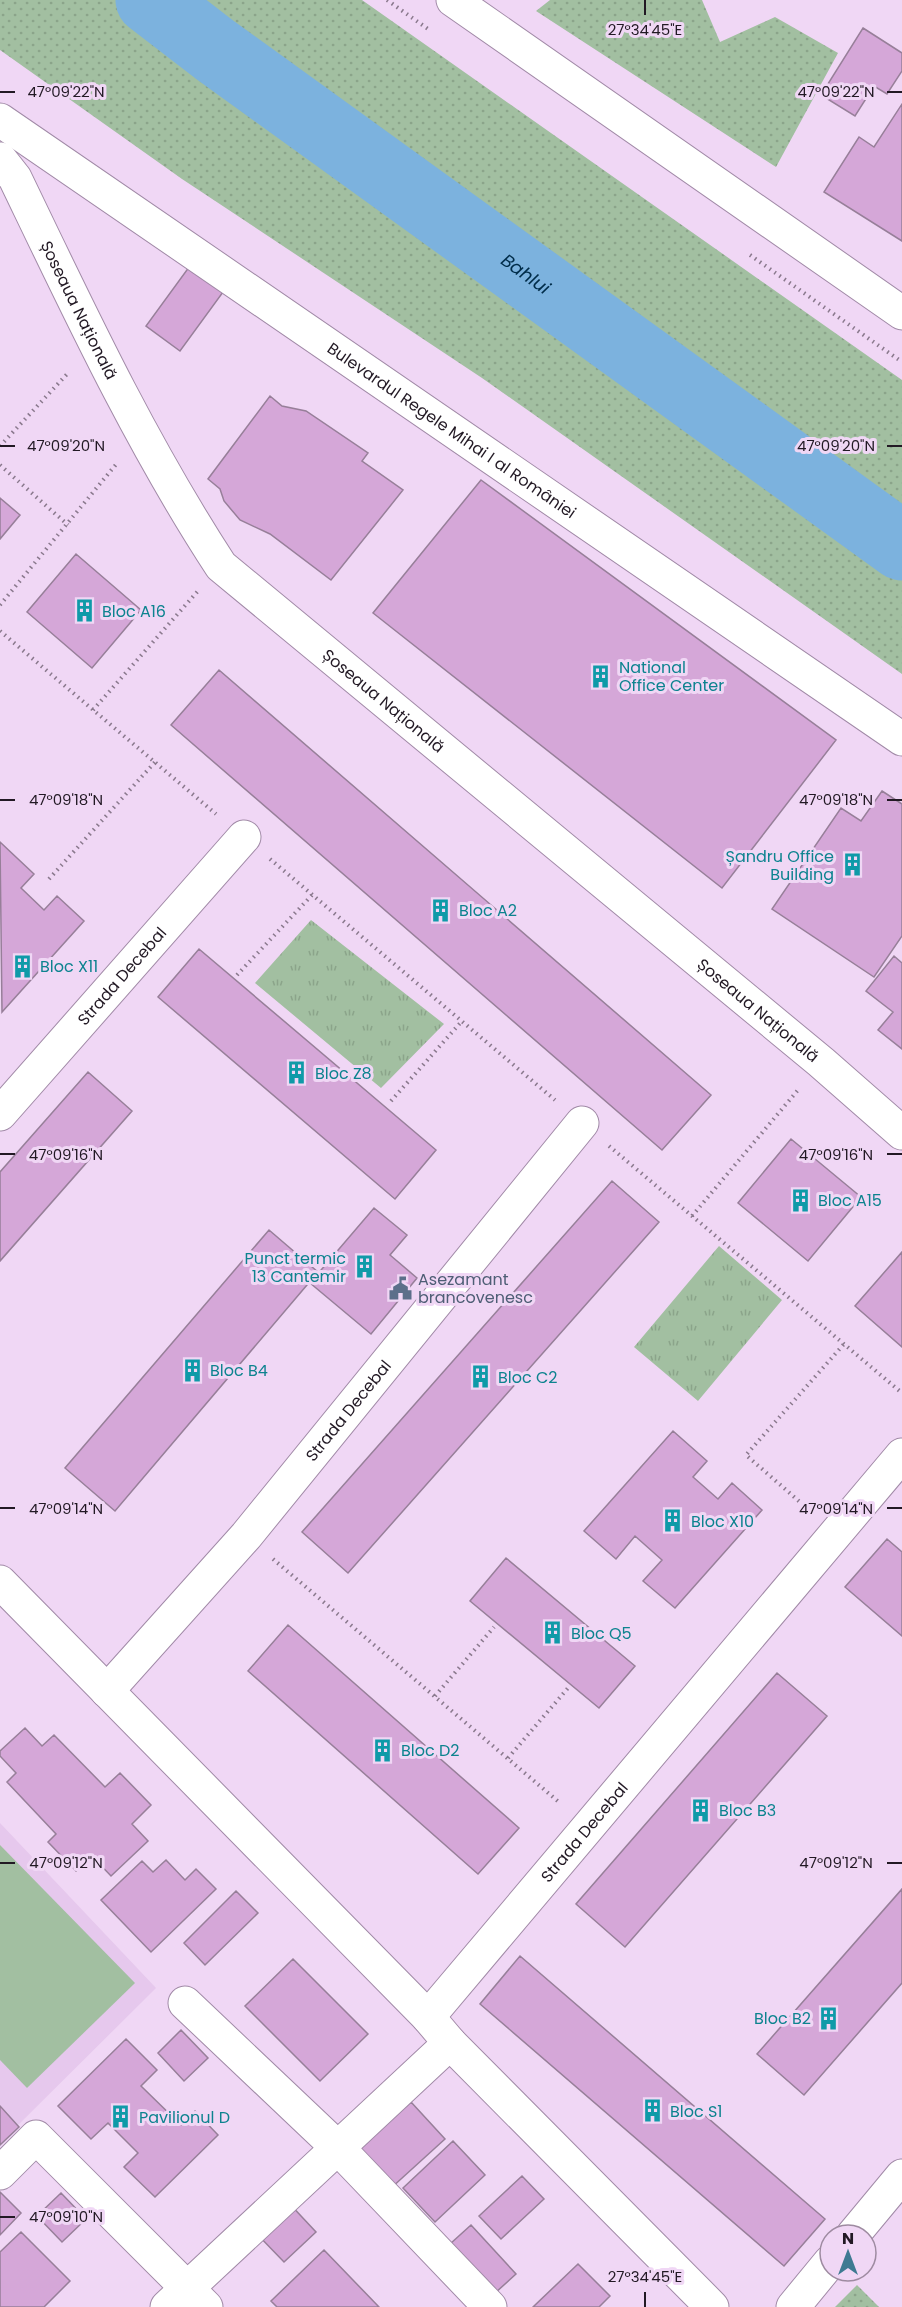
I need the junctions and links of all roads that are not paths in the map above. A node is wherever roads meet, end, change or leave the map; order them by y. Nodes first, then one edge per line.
1 (453, 0) edge
2 (0, 120) edge
3 (0, 159) edge
4 (902, 314) edge
5 (902, 739) edge
6 (244, 837) road end
7 (0, 1114) edge
8 (582, 1123) road end
9 (902, 1133) edge
10 (902, 1455) edge
11 (0, 1582) edge
12 (107, 1691) junction
13 (185, 2003) dead end
14 (428, 2017) junction
15 (450, 2043) junction
16 (338, 2148) junction
17 (0, 2174) edge
18 (902, 2176) edge
19 (863, 2223) edge
20 (818, 2277) edge
21 (187, 2301) edge
22 (490, 2307) edge
23 (712, 2307) edge
24 (793, 2307) edge

1 - 4 street
2 - 5 street, Bulevardul Regele Mihai I al României
3 - 9 street, Șoseaua Națională
6 - 7 street, Strada Decebal
8 - 12 street, Strada Decebal
10 - 14 street, Strada Decebal
11 - 12 street
12 - 14 street
13 - 16 street
14 - 15 street
15 - 16 street
15 - 23 street
16 - 21 street
16 - 22 street
17 - 21 street
18 - 19 street
20 - 24 street

